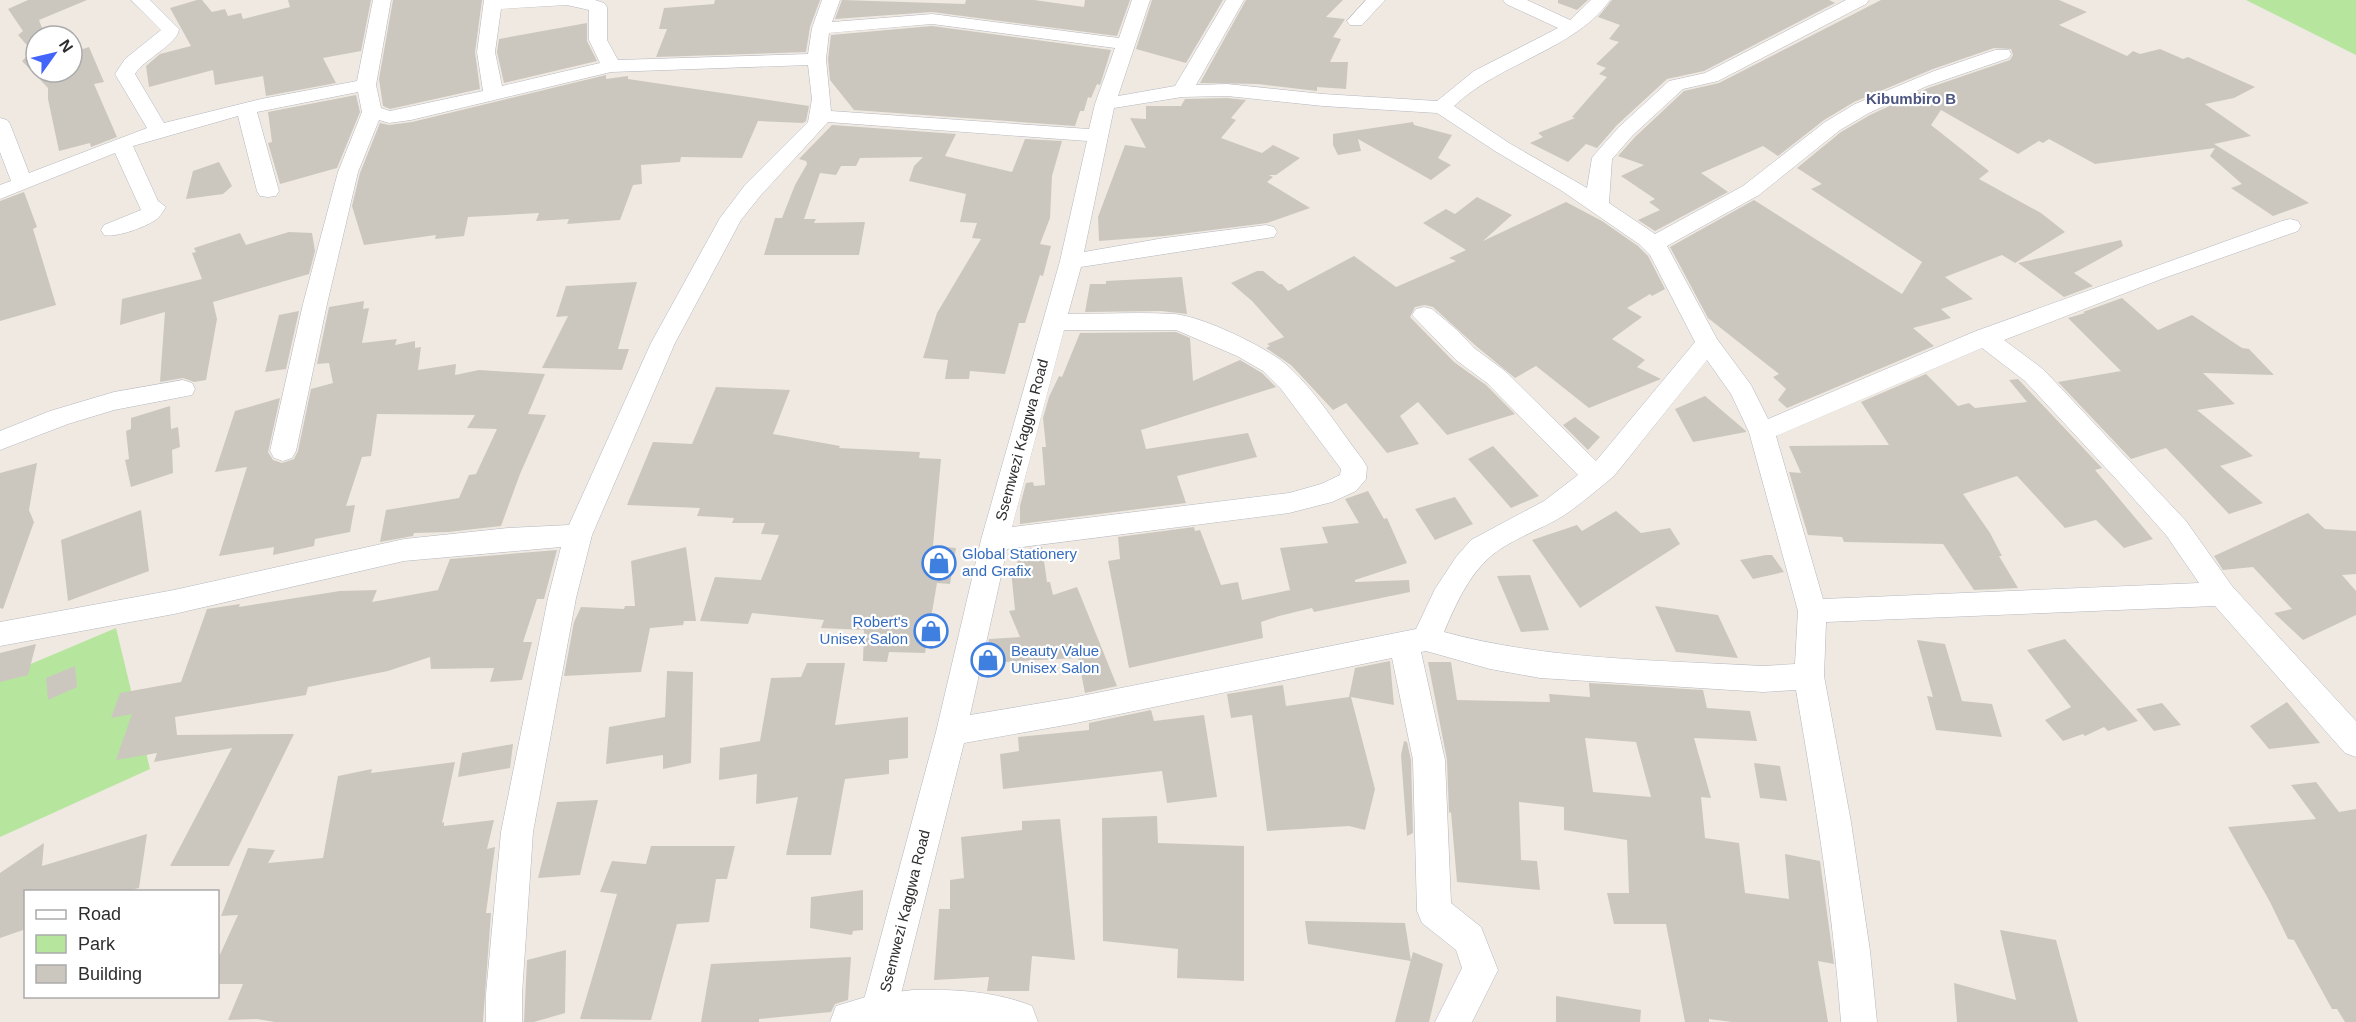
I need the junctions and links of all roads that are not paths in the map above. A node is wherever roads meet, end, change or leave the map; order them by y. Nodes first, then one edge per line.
1 (382, 0) edge
2 (831, 0) edge
3 (908, 0) edge
4 (1141, 0) edge
5 (1235, 0) edge
6 (1376, 0) edge
7 (1512, 0) edge
8 (1601, 0) edge
9 (1860, 0) edge
10 (493, 2) edge
11 (151, 3) edge
12 (903, 21) junction
13 (1356, 21) dead end
14 (821, 28) junction
15 (1572, 28) junction
16 (1125, 44) junction
17 (2002, 54) dead end
18 (817, 59) junction
19 (610, 66) junction
20 (366, 85) junction
21 (1182, 91) junction
22 (494, 95) junction
23 (1105, 104) junction
24 (1442, 107) junction
25 (246, 109) junction
26 (372, 112) junction
27 (821, 116) junction
28 (0, 124) edge
29 (159, 131) junction
30 (1098, 136) junction
31 (121, 143) junction
32 (22, 183) junction
33 (268, 191) dead end
34 (0, 193) edge
35 (1598, 205) junction
36 (2290, 226) dead end
37 (112, 230) dead end
38 (1266, 232) dead end
39 (1653, 244) junction
40 (1071, 261) junction
41 (1424, 315) dead end
42 (1054, 322) junction
43 (1984, 337) junction
44 (1707, 343) junction
45 (183, 389) dead end
46 (1762, 432) junction
47 (0, 441) edge
48 (283, 451) dead end
49 (1595, 478) junction
50 (578, 535) junction
51 (995, 540) junction
52 (2222, 594) junction
53 (1812, 611) junction
54 (0, 634) edge
55 (1415, 641) junction
56 (1809, 676) junction
57 (951, 732) junction
58 (2356, 743) edge
59 (869, 1019) edge
60 (504, 1022) edge
61 (1016, 1022) edge
62 (1453, 1022) edge
63 (1859, 1022) edge

1 - 20 street
2 - 14 street
3 - 12 street
4 - 16 street, Ssemwezi Kaggwa Road
5 - 21 street
6 - 13 street
7 - 15 street
8 - 15 street
9 - 35 street
10 - 19 street
10 - 22 street
11 - 29 street
12 - 14 street
12 - 16 street
14 - 18 street
15 - 24 street
16 - 23 street, Ssemwezi Kaggwa Road
17 - 39 street
18 - 19 street
18 - 27 street
19 - 22 street
20 - 25 street
20 - 26 street
21 - 23 street
21 - 24 street
22 - 26 street
23 - 30 street, Ssemwezi Kaggwa Road
24 - 35 street
25 - 29 street
25 - 33 street
26 - 48 street
27 - 30 street
27 - 50 street
28 - 32 street
29 - 31 street
30 - 40 street, Ssemwezi Kaggwa Road
31 - 32 street
31 - 37 street
32 - 34 street
35 - 39 street
36 - 43 street
38 - 40 street
39 - 44 street
40 - 42 street, Ssemwezi Kaggwa Road
41 - 49 street
42 - 51 street, Ssemwezi Kaggwa Road
42 - 51 street
43 - 46 street
43 - 52 street
44 - 46 street
44 - 49 street
45 - 47 street
46 - 53 street
49 - 55 street
50 - 54 street
50 - 60 street
51 - 57 street, Ssemwezi Kaggwa Road
52 - 53 street
52 - 58 street
53 - 56 street
55 - 56 street
55 - 57 street
55 - 62 street
56 - 63 street
57 - 59 street, Ssemwezi Kaggwa Road
59 - 61 street

